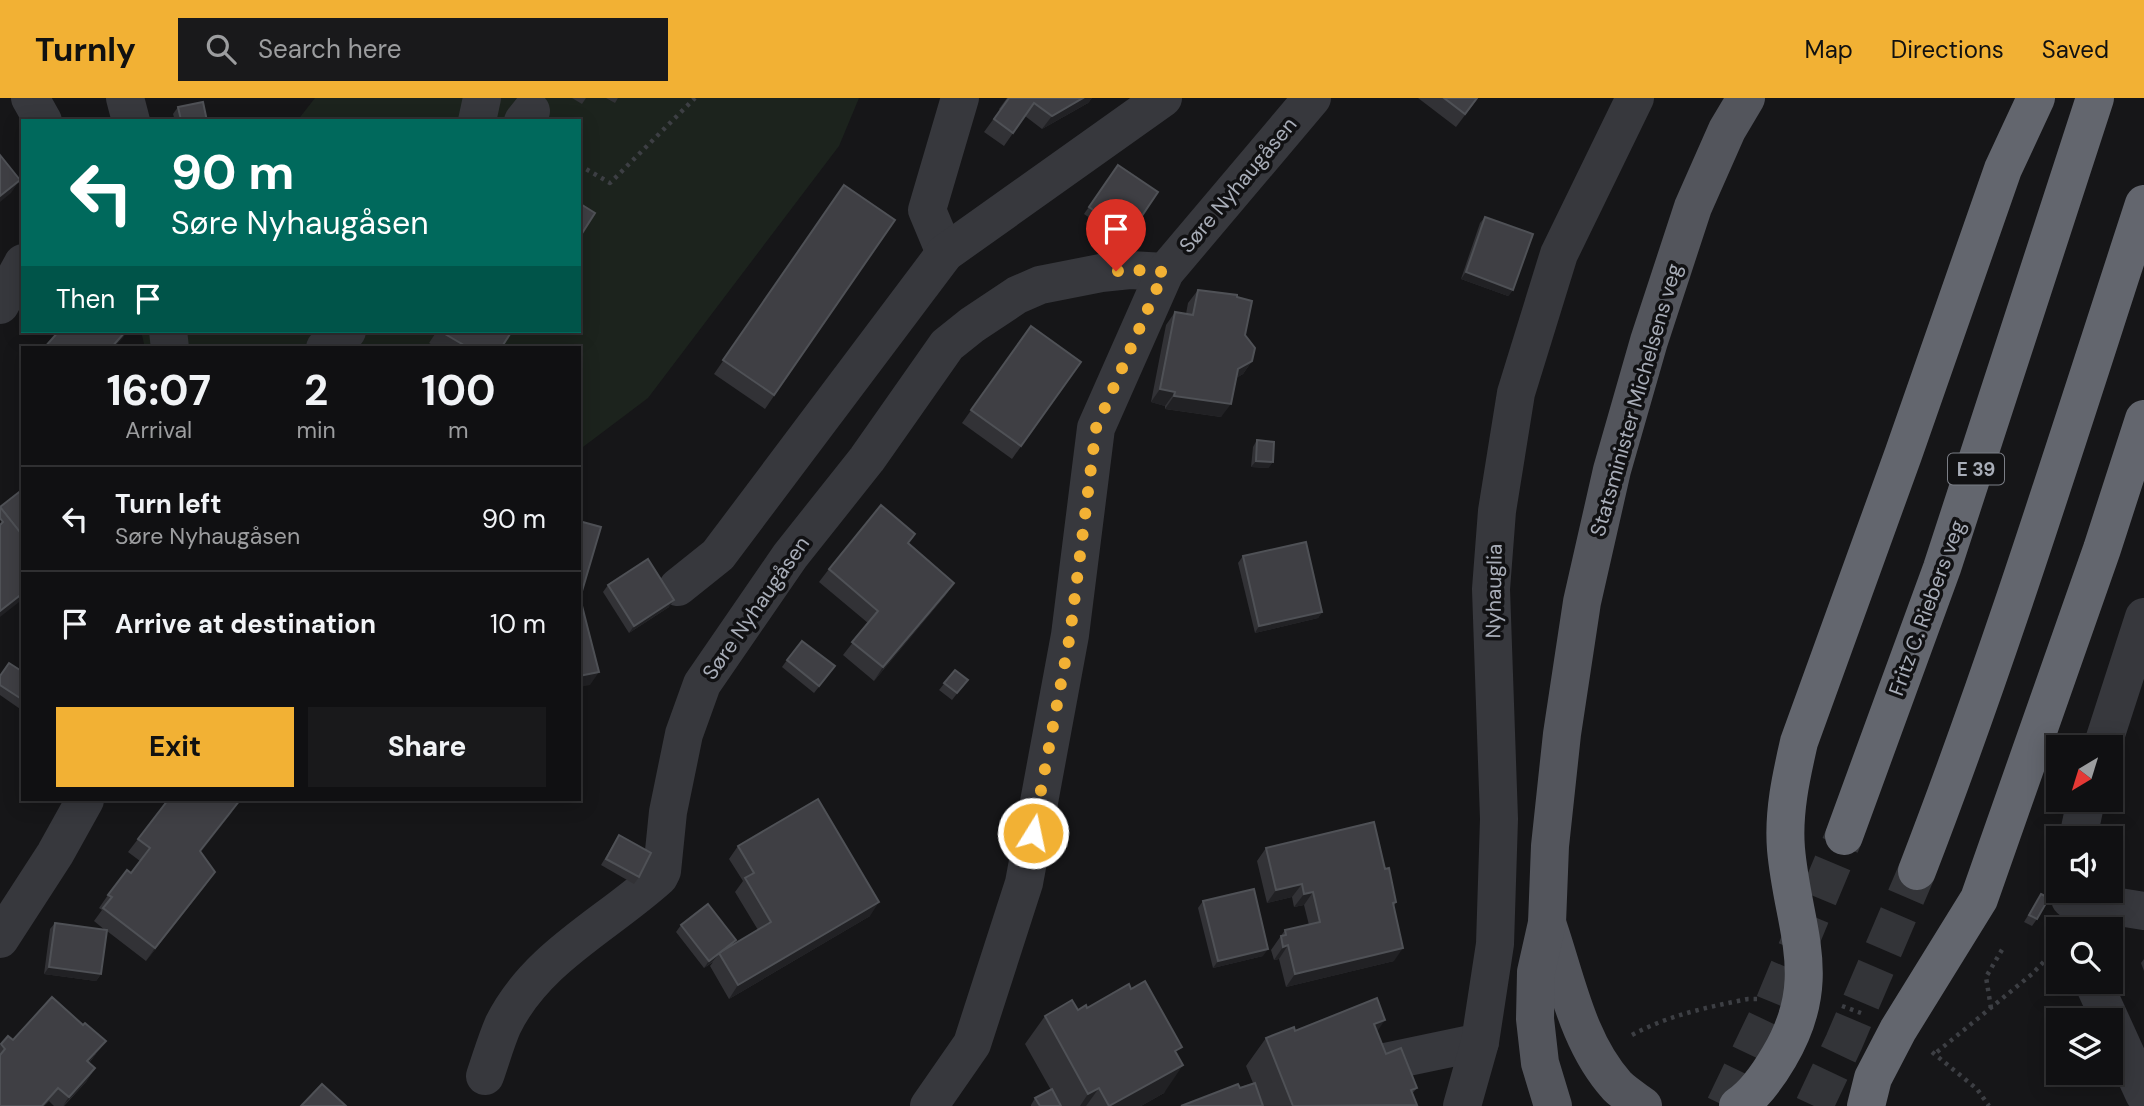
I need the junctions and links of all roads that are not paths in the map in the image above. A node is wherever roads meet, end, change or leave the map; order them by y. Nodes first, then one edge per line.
1 (30, 98) edge
2 (125, 98) edge
3 (482, 98) edge
4 (960, 98) edge
5 (1163, 98) edge
6 (1312, 98) edge
7 (1635, 98) edge
8 (1746, 98) edge
9 (2036, 98) edge
10 (2095, 98) edge
11 (42, 119) edge
12 (130, 119) edge
13 (477, 119) edge
14 (2144, 204) edge
15 (945, 253) junction
16 (21, 267) edge
17 (1164, 272) junction
18 (0, 305) edge
19 (344, 333) edge
20 (328, 346) edge
21 (2144, 419) edge
22 (678, 587) dead end
23 (2144, 617) edge
24 (2106, 735) edge
25 (84, 801) edge
26 (1844, 836) tunnel mouth
27 (1917, 871) tunnel mouth
28 (2071, 906) edge
29 (2144, 911) edge
30 (1547, 923) junction
31 (0, 939) edge
32 (2098, 994) edge
33 (1480, 1042) junction
34 (1375, 1064) edge
35 (485, 1076) dead end
36 (2144, 1094) edge
37 (929, 1106) edge
38 (1462, 1106) edge
39 (1553, 1106) edge
40 (1643, 1106) edge
41 (1738, 1106) edge
42 (1866, 1106) edge

1 - 11 street
2 - 12 street
3 - 13 street
4 - 15 street
5 - 15 street
6 - 17 street, Søre Nyhaugåsen
7 - 33 street, Nyhauglia
8 - 30 main road, Statsminister Michelsens veg
9 - 41 highway
10 - 26 highway, Fritz C. Riebers veg / E 39
14 - 27 highway
15 - 22 street
16 - 18 street
17 - 35 street, Søre Nyhaugåsen
17 - 37 street, Søre Nyhaugåsen
19 - 20 street
21 - 42 highway
23 - 24 street
25 - 31 street
28 - 29 street
30 - 39 main road, Statsminister Michelsens veg
30 - 40 main road, Statsminister Michelsens veg
32 - 36 street
33 - 34 street
33 - 38 street, Nyhauglia

